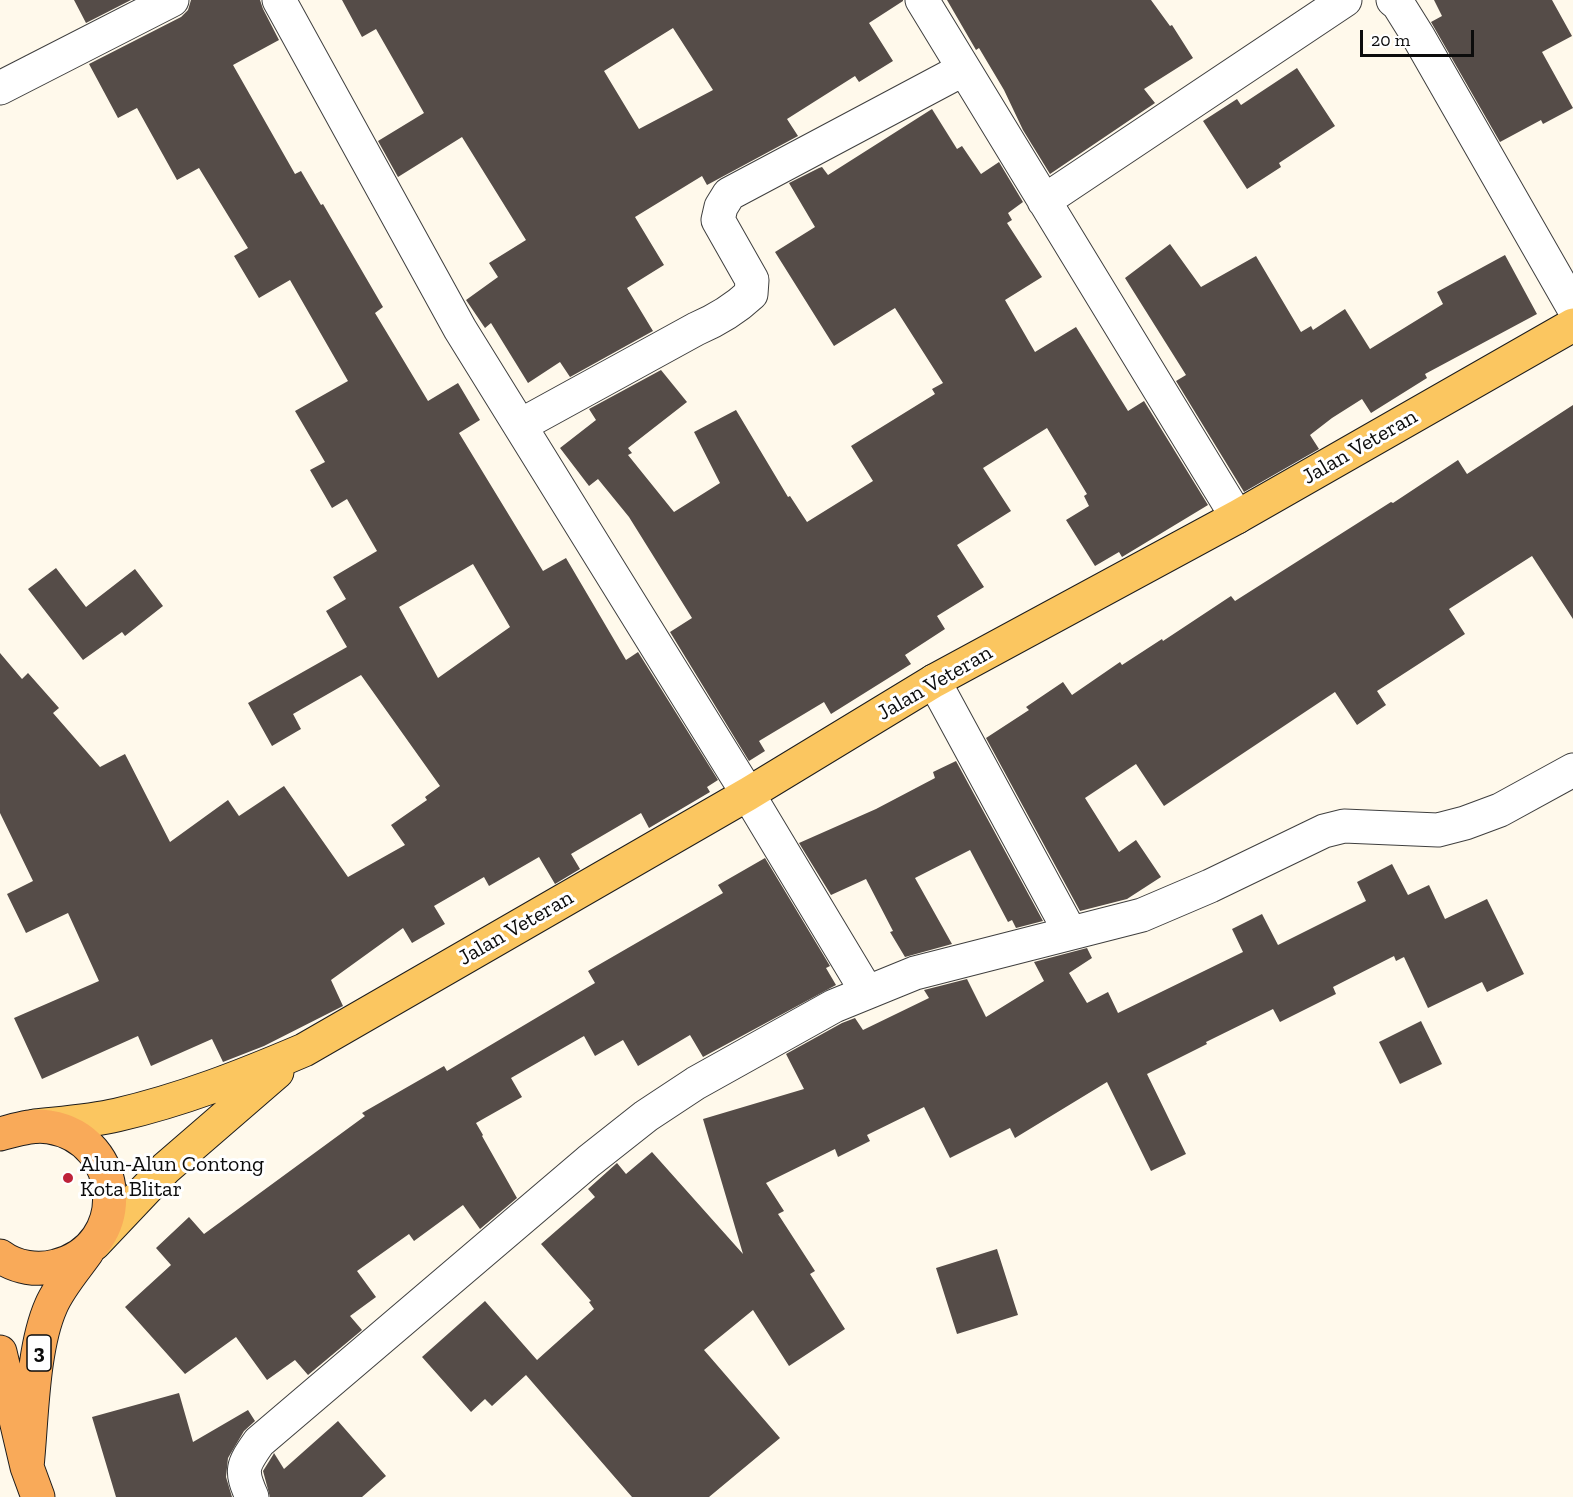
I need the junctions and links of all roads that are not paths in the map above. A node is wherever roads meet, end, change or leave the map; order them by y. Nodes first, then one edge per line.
1 (172, 0) edge
2 (279, 0) edge
3 (922, 0) edge
4 (1345, 0) edge
5 (1393, 0) edge
6 (964, 69) junction
7 (0, 88) edge
8 (1044, 201) junction
9 (1573, 307) edge
10 (1573, 325) edge
11 (521, 425) junction
12 (1237, 517) junction
13 (934, 681) junction
14 (1573, 770) edge
15 (748, 794) junction
16 (1064, 920) junction
17 (867, 992) junction
18 (304, 1050) junction
19 (8, 1134) edge
20 (88, 1251) junction
21 (0, 1256) edge
22 (0, 1352) edge
23 (27, 1467) junction
24 (38, 1497) edge
25 (252, 1497) edge

1 - 7 street
2 - 11 street
3 - 6 street
4 - 8 street
5 - 9 street
6 - 8 street
6 - 11 street
8 - 12 street
10 - 12 main road, Jalan Veteran
11 - 15 street
12 - 13 main road, Jalan Veteran
13 - 15 main road, Jalan Veteran
13 - 16 street
14 - 16 street
15 - 17 street
15 - 18 main road, Jalan Veteran
16 - 17 street
17 - 25 street
18 - 19 main road, Jalan Veteran
18 - 20 main road, Jalan Veteran
19 - 20 highway, 3
20 - 21 highway, 3
20 - 23 highway, 3
22 - 23 highway, 3
23 - 24 highway, 3

